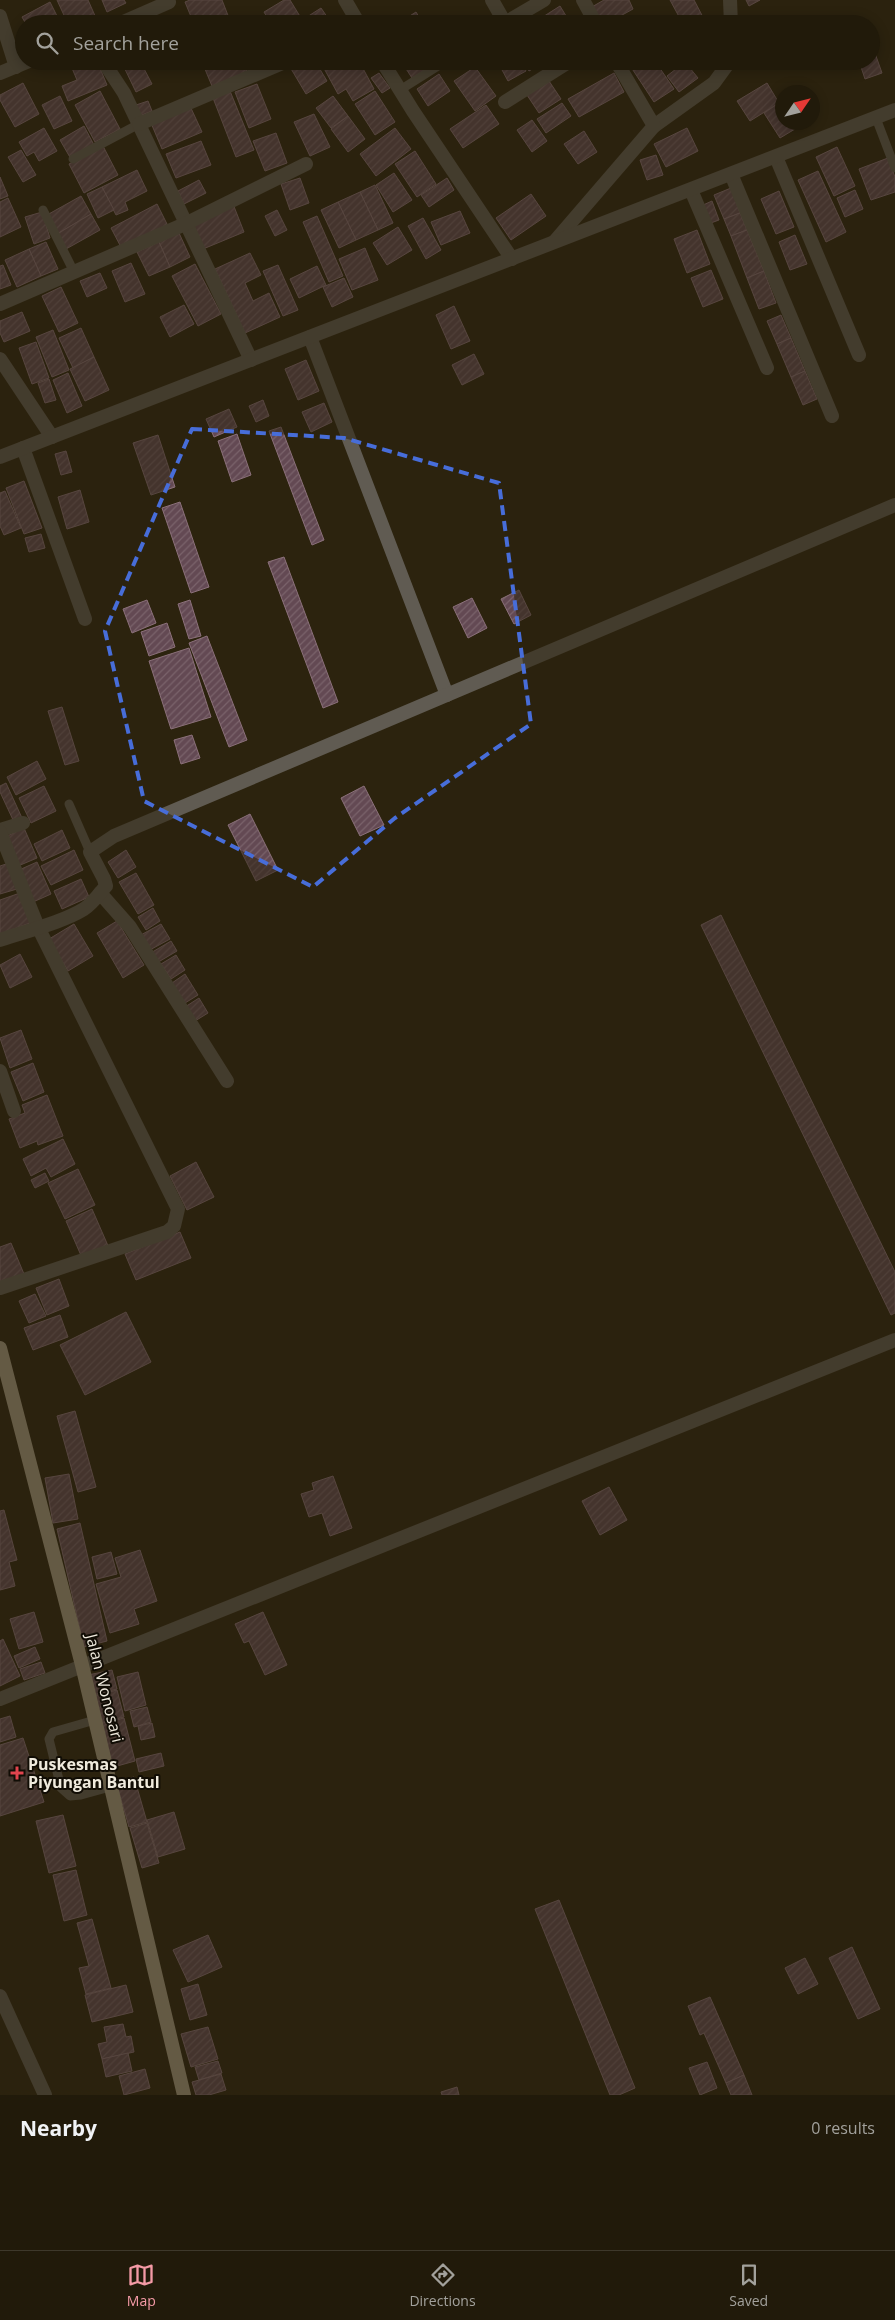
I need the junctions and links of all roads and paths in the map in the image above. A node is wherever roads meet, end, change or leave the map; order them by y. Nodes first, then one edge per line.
1 (345, 0) edge
2 (492, 0) edge
3 (544, 0) edge
4 (583, 0) edge
5 (730, 0) edge
6 (170, 1) edge
7 (139, 15) edge
8 (353, 15) edge
9 (500, 15) edge
10 (519, 15) edge
11 (591, 15) edge
12 (731, 15) edge
13 (0, 16) edge
14 (15, 49) edge
15 (15, 67) edge
16 (109, 70) edge
17 (266, 70) edge
18 (388, 70) edge
19 (432, 70) edge
20 (556, 70) edge
21 (621, 70) edge
22 (723, 70) edge
23 (0, 73) edge
24 (400, 90) junction
25 (505, 102) dead end
26 (895, 110) edge
27 (876, 118) junction
28 (139, 124) junction
29 (654, 126) junction
30 (776, 157) junction
31 (73, 159) dead end
32 (306, 164) dead end
33 (895, 168) edge
34 (730, 174) junction
35 (691, 190) junction
36 (43, 210) dead end
37 (186, 224) junction
38 (552, 243) junction
39 (512, 259) junction
40 (74, 272) junction
41 (0, 304) edge
42 (310, 337) junction
43 (859, 354) dead end
44 (0, 359) edge
45 (251, 360) junction
46 (767, 368) dead end
47 (832, 416) dead end
48 (52, 437) junction
49 (23, 448) junction
50 (0, 457) edge
51 (895, 505) edge
52 (85, 619) dead end
53 (446, 695) junction
54 (69, 804) dead end
55 (23, 823) dead end
56 (0, 831) edge
57 (90, 852) junction
58 (100, 893) junction
59 (38, 927) junction
60 (0, 940) edge
61 (0, 1071) edge
62 (227, 1082) dead end
63 (14, 1111) dead end
64 (0, 1288) edge
65 (895, 1340) edge
66 (0, 1348) edge
67 (82, 1665) junction
68 (0, 1699) edge
69 (95, 1720) junction
70 (110, 1787) junction
71 (0, 1996) edge
72 (45, 2095) edge
73 (184, 2095) edge

1 - 8 street
2 - 9 street
3 - 10 street
4 - 11 street
5 - 12 street
6 - 7 street
13 - 14 street
15 - 23 street
16 - 28 street
17 - 28 street
18 - 24 street
19 - 24 lane
20 - 25 street
21 - 29 street
22 - 29 street
24 - 39 street
26 - 27 street
27 - 30 street
27 - 33 lane
28 - 31 lane
28 - 37 street
29 - 38 street
30 - 34 street
30 - 43 street
32 - 37 street
34 - 35 street
34 - 47 street
35 - 38 street
35 - 46 street
36 - 40 lane
37 - 40 street
37 - 45 street
38 - 39 street
39 - 42 street
40 - 41 street
42 - 45 street
42 - 53 street
44 - 48 street
45 - 48 street
48 - 49 street
49 - 50 street
49 - 52 street
51 - 53 street
53 - 57 street
54 - 57 lane
55 - 56 street
56 - 59 street
57 - 58 street
58 - 59 street
58 - 62 street
59 - 60 street
59 - 64 street
61 - 63 street
65 - 67 street
66 - 67 highway, Jalan Wonosari
67 - 68 street
67 - 69 highway, Jalan Wonosari
69 - 70 highway, Jalan Wonosari
69 - 70 lane
70 - 73 highway, Jalan Wonosari
71 - 72 street

